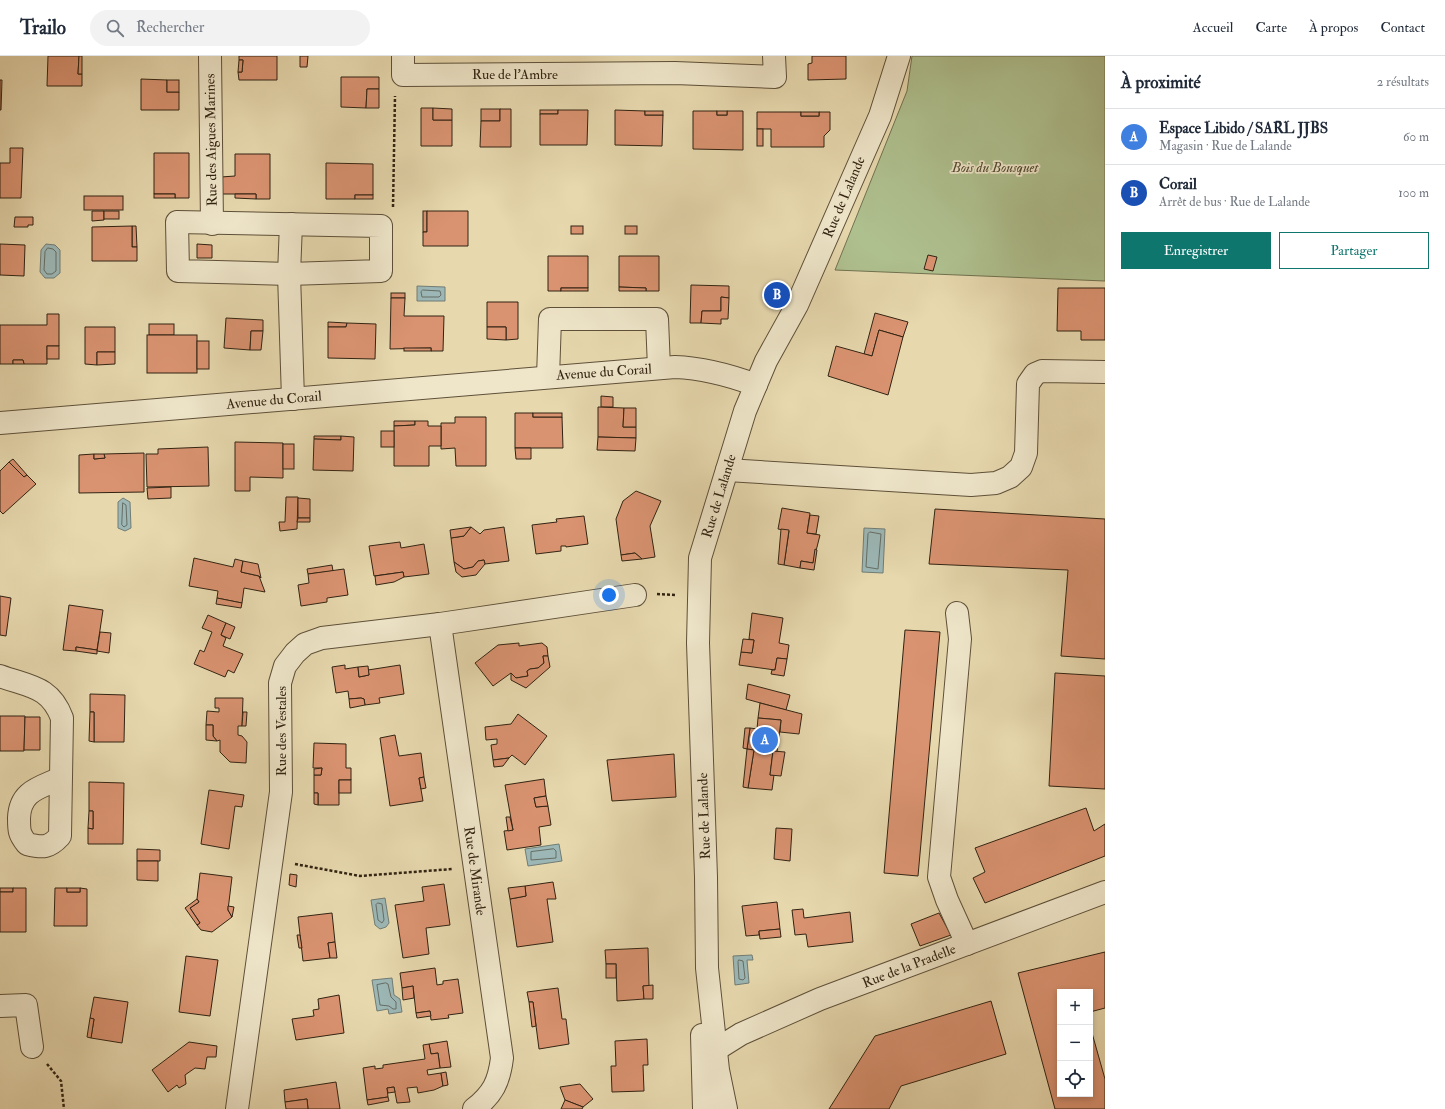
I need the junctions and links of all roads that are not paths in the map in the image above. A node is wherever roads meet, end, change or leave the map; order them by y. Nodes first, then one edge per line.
1 (210, 56) edge
2 (774, 56) edge
3 (899, 56) edge
4 (676, 64) edge
5 (461, 65) edge
6 (569, 65) edge
7 (403, 66) edge
8 (212, 224) junction
9 (291, 224) junction
10 (289, 274) junction
11 (659, 368) junction
12 (1105, 372) edge
13 (548, 377) junction
14 (756, 385) junction
15 (293, 399) junction
16 (0, 423) edge
17 (727, 470) junction
18 (634, 596) road end
19 (957, 613) dead end
20 (440, 624) junction
21 (0, 676) edge
22 (61, 778) dead end
23 (1105, 892) edge
24 (967, 944) junction
25 (707, 968) junction
26 (0, 1006) edge
27 (32, 1047) road end
28 (717, 1049) junction
29 (237, 1109) edge
30 (474, 1109) edge
31 (704, 1109) edge
32 (726, 1109) edge

1 - 8 street, Rue des Aigues Marines
2 - 4 street, Rue de l'Ambre
3 - 14 street, Rue de Lalande
4 - 6 street, Rue de l'Ambre
5 - 6 street, Rue de l'Ambre
5 - 7 street, Rue de l'Ambre
8 - 9 street
8 - 10 street
9 - 10 street
9 - 10 street
10 - 15 street
11 - 13 street, Avenue du Corail
11 - 13 street, Avenue du Corail
11 - 14 street, Avenue du Corail
12 - 17 street
13 - 15 street, Avenue du Corail
14 - 17 street, Rue de Lalande
15 - 16 street, Avenue du Corail
17 - 25 street, Rue de Lalande
18 - 20 street, Rue des Vestales
19 - 24 street
20 - 29 street, Rue des Vestales
20 - 30 street, Rue de Mirande
21 - 22 street
23 - 24 street, Rue de la Pradelle
24 - 28 street, Rue de la Pradelle
25 - 28 street, Rue de Lalande
25 - 31 street, Rue de Lalande
26 - 27 street
28 - 32 street, Rue de Lalande

